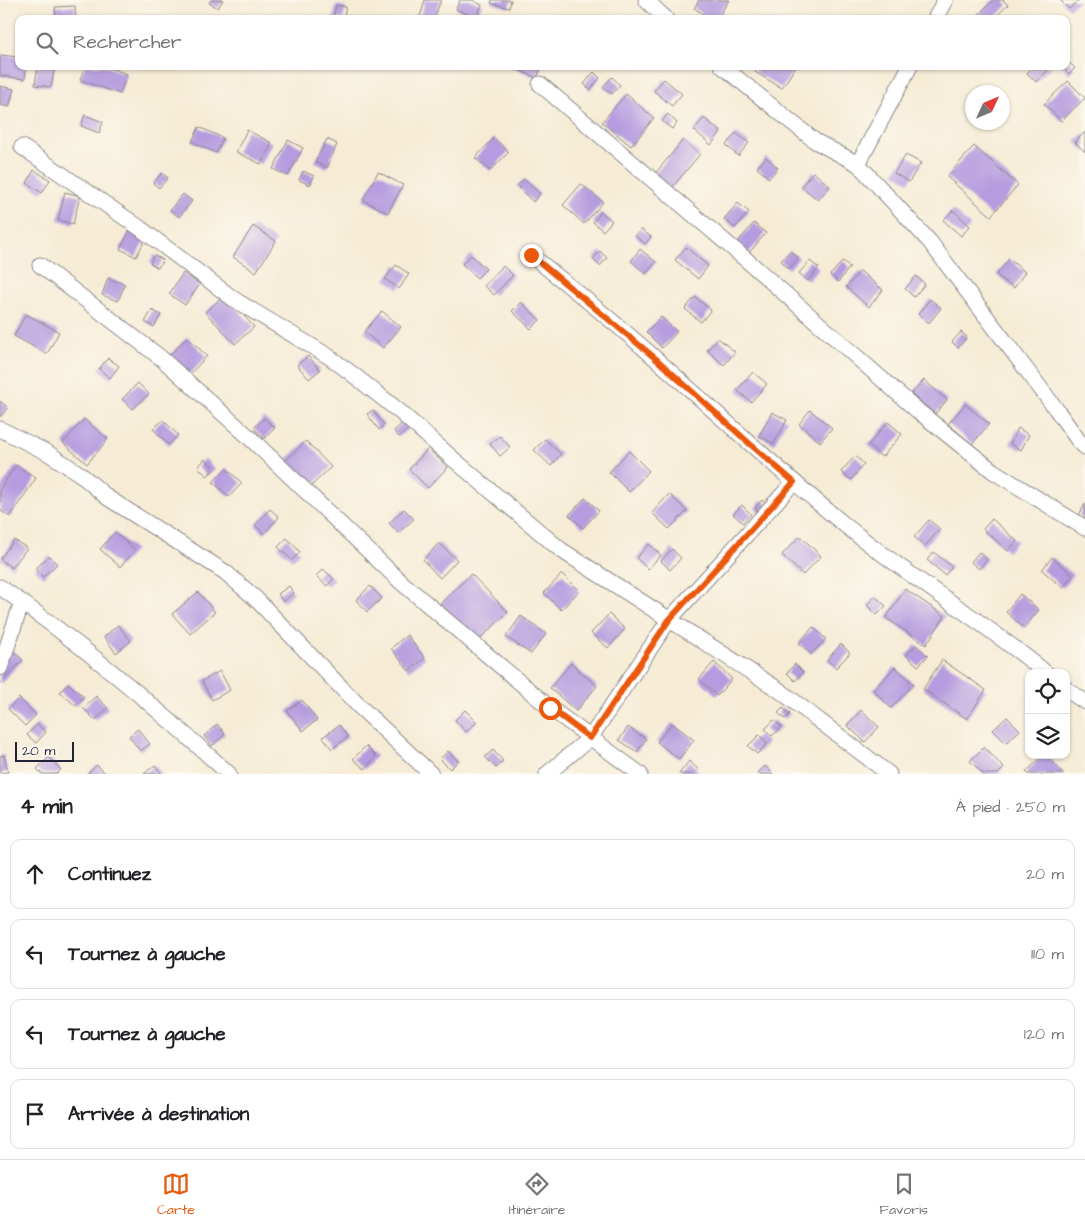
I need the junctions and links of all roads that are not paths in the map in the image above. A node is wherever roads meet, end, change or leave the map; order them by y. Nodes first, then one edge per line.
1 (646, 0) edge
2 (945, 0) edge
3 (662, 15) edge
4 (937, 15) edge
5 (727, 70) edge
6 (908, 70) edge
7 (540, 84) dead end
8 (22, 147) dead end
9 (858, 164) junction
10 (531, 255) dead end
11 (40, 266) dead end
12 (0, 429) edge
13 (1085, 447) edge
14 (794, 482) junction
15 (1085, 528) edge
16 (0, 587) edge
17 (22, 602) junction
18 (669, 620) junction
19 (0, 668) edge
20 (1041, 669) edge
21 (1070, 692) edge
22 (1085, 702) edge
23 (590, 738) junction
24 (229, 774) edge
25 (430, 774) edge
26 (547, 774) edge
27 (640, 774) edge
28 (889, 774) edge

1 - 3 street
2 - 4 street
5 - 9 street
6 - 9 street
7 - 15 street
8 - 18 street
9 - 13 street
10 - 14 street
11 - 23 street
12 - 25 street
14 - 18 street
14 - 20 street
16 - 17 street
17 - 19 street
17 - 24 street
18 - 23 street
18 - 28 street
21 - 22 street
23 - 26 street
23 - 27 street

